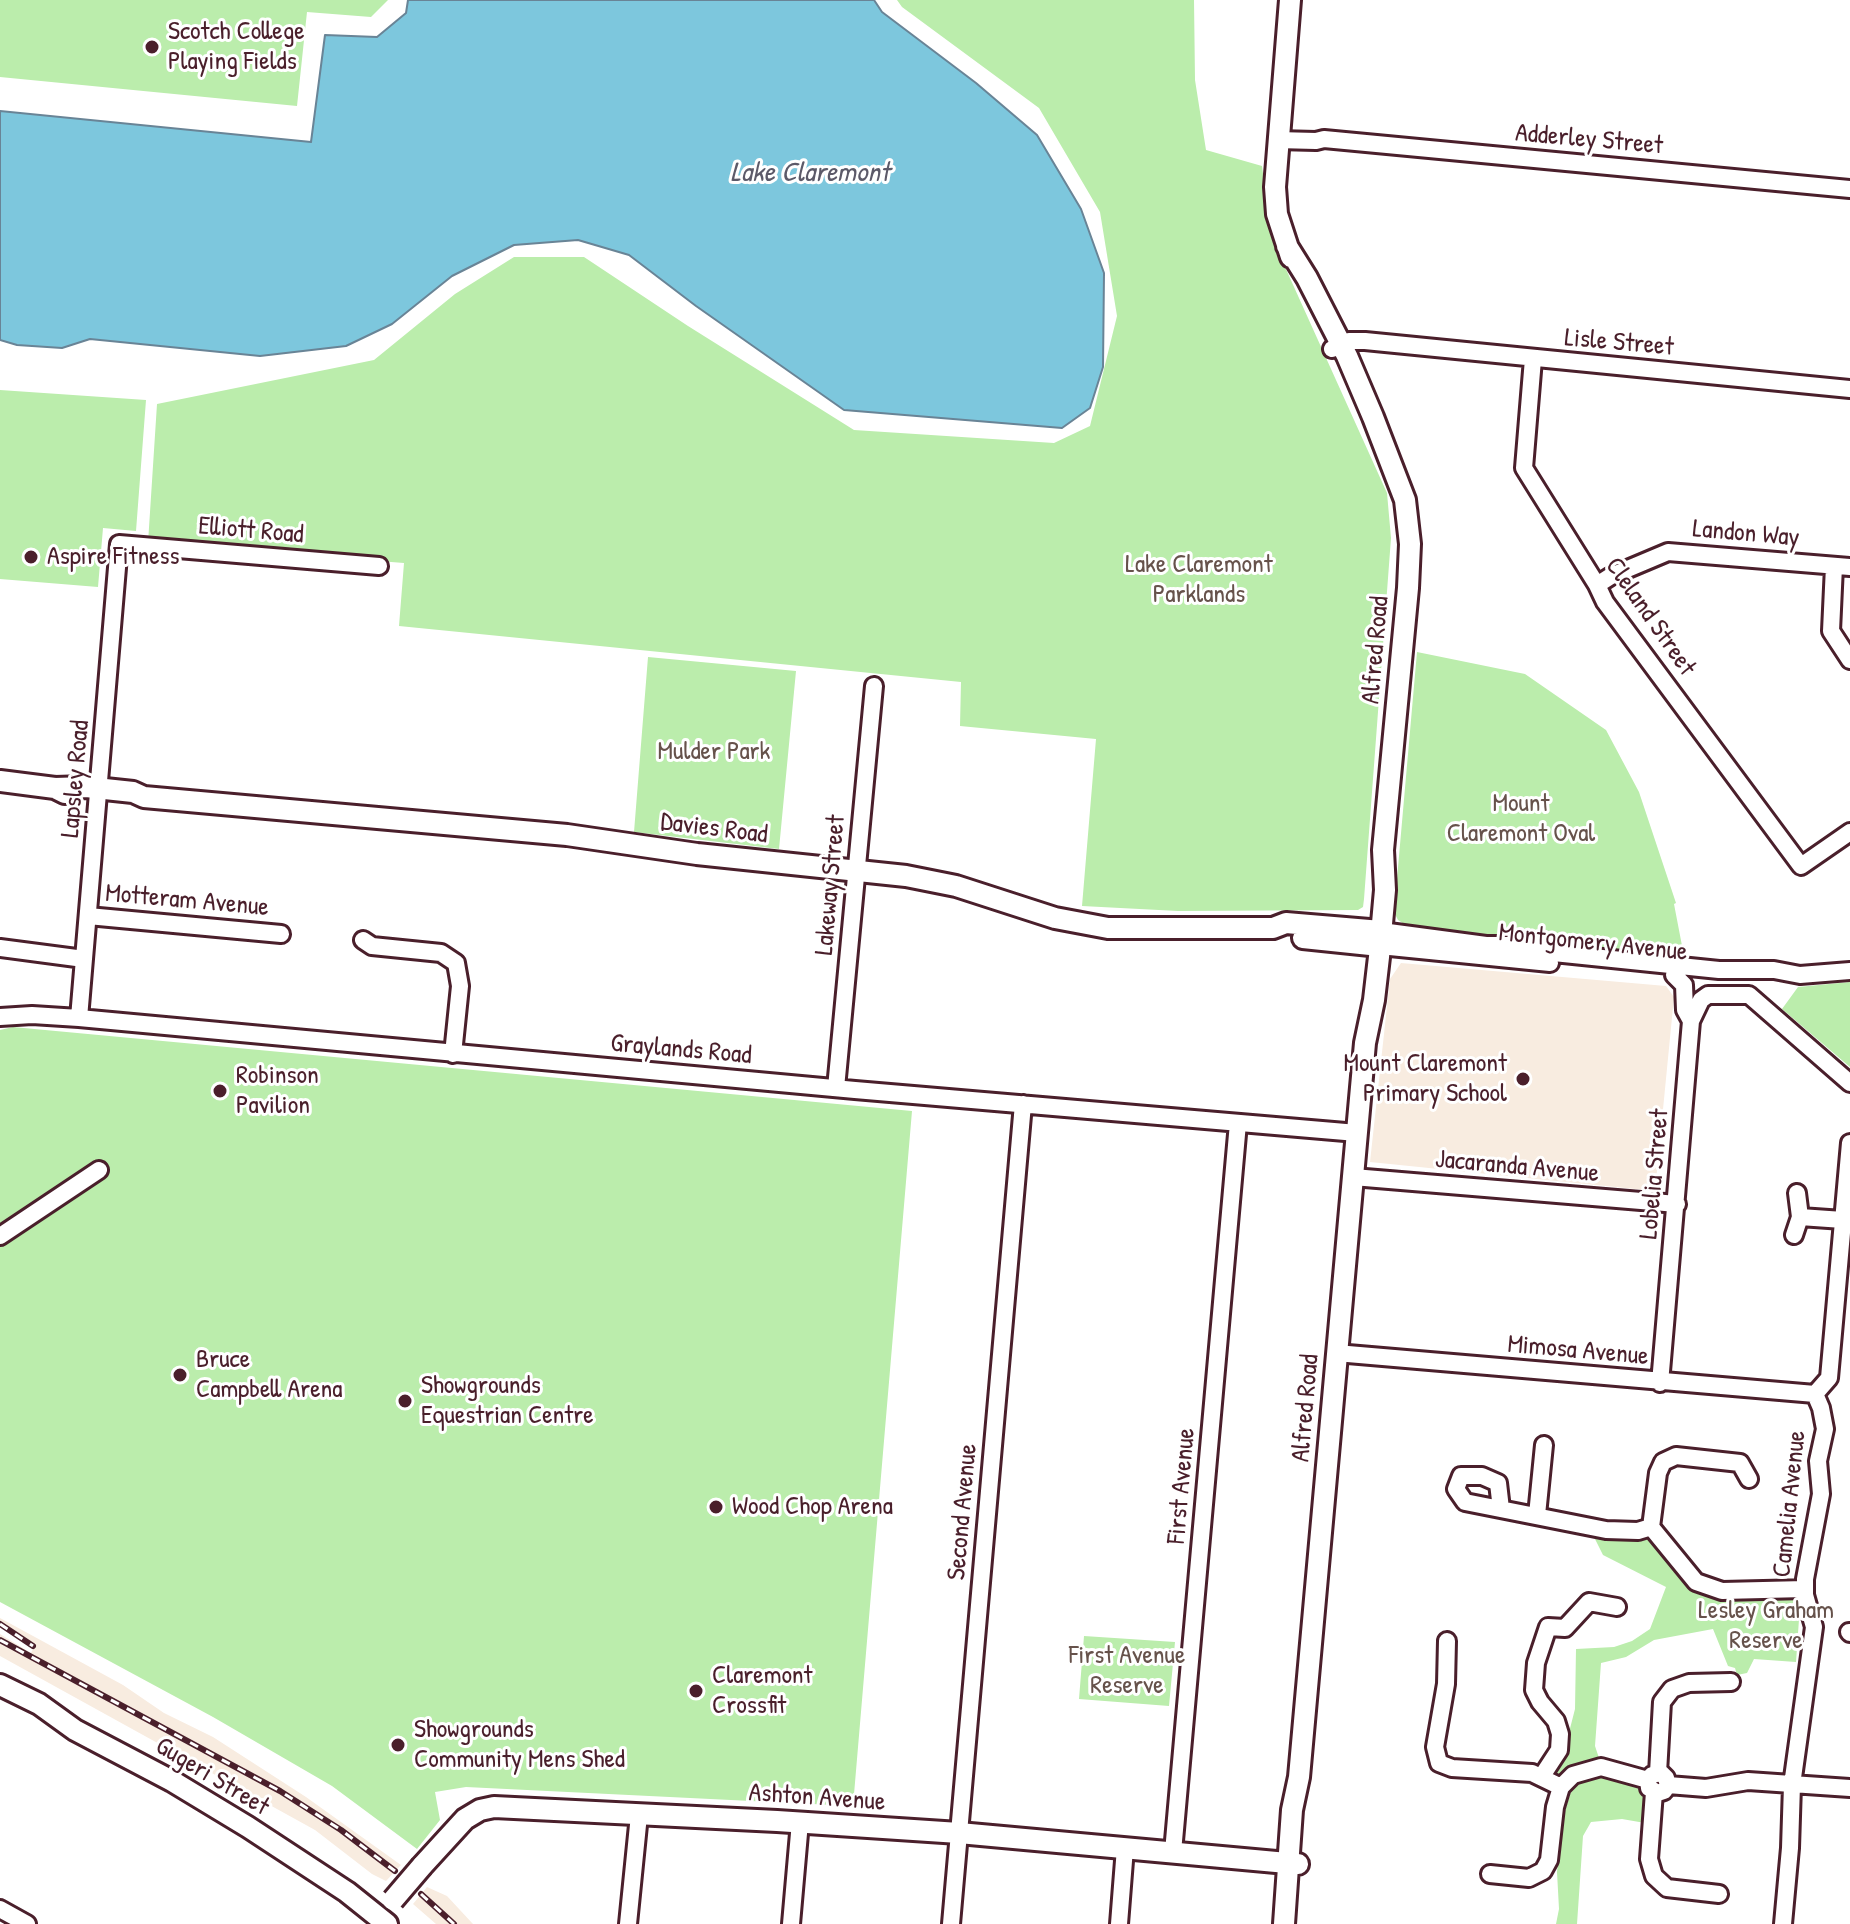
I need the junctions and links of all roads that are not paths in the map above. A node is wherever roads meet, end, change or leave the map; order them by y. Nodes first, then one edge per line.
1 (1290, 0) edge
2 (1278, 134) junction
3 (1850, 189) edge
4 (1339, 352) junction
5 (1533, 359) junction
6 (1850, 389) edge
7 (119, 544) joint
8 (379, 566) dead end
9 (1842, 567) edge
10 (1597, 585) junction
11 (1850, 660) edge
12 (874, 686) dead end
13 (0, 781) edge
14 (100, 793) junction
15 (1850, 832) edge
16 (857, 871) junction
17 (88, 916) junction
18 (281, 934) dead end
19 (1374, 938) junction
20 (363, 940) dead end
21 (0, 948) edge
22 (84, 959) junction
23 (1667, 971) junction
24 (1850, 971) edge
25 (0, 1017) edge
26 (79, 1018) junction
27 (1691, 1021) junction
28 (453, 1054) junction
29 (1850, 1083) edge
30 (836, 1088) junction
31 (1023, 1104) junction
32 (1238, 1123) junction
33 (1357, 1133) junction
34 (1850, 1143) edge
35 (99, 1170) dead end
36 (1353, 1177) junction
37 (1797, 1193) dead end
38 (1677, 1204) junction
39 (1800, 1217) junction
40 (1843, 1220) junction
41 (1794, 1235) dead end
42 (0, 1236) edge
43 (1336, 1353) junction
44 (1660, 1383) junction
45 (1815, 1394) junction
46 (1544, 1445) dead end
47 (1749, 1479) dead end
48 (1501, 1509) dead end
49 (1537, 1515) junction
50 (1651, 1527) junction
51 (1805, 1589) junction
52 (1617, 1607) dead end
53 (1447, 1641) dead end
54 (1731, 1682) dead end
55 (0, 1685) edge
56 (0, 1701) edge
57 (75, 1730) junction
58 (1542, 1776) junction
59 (1657, 1783) junction
60 (1792, 1785) junction
61 (1561, 1787) junction
62 (1850, 1788) edge
63 (639, 1815) junction
64 (800, 1822) junction
65 (959, 1833) junction
66 (1125, 1848) junction
67 (1173, 1852) junction
68 (1293, 1864) junction
69 (1490, 1874) dead end
70 (1719, 1894) dead end
71 (0, 1909) edge
72 (376, 1922) edge
73 (27, 1924) edge
74 (628, 1924) edge
75 (791, 1924) edge
76 (951, 1924) edge
77 (1119, 1924) edge
78 (1284, 1924) edge
79 (1294, 1924) edge
80 (1783, 1924) edge

1 - 2 main road, Alfred Road
2 - 3 street, Adderley Street
2 - 4 main road, Alfred Road
4 - 5 street, Lisle Street
4 - 19 main road, Alfred Road
5 - 6 street, Lisle Street
5 - 10 street, Cleland Street
7 - 8 street, Elliott Road
7 - 14 street, Lapsley Road
9 - 10 street, Landon Way
9 - 11 street
10 - 15 street, Cleland Street
12 - 16 street, Lakeway Street
13 - 14 main road, Davies Road
14 - 16 main road, Davies Road
14 - 17 street, Lapsley Road
16 - 19 main road, Davies Road
16 - 30 street, Lakeway Street
17 - 18 street, Motteram Avenue
17 - 22 street, Lapsley Road
19 - 23 street, Montgomery Avenue
19 - 33 main road, Alfred Road
20 - 28 street
21 - 22 street
22 - 26 street, Lapsley Road
23 - 24 street, Montgomery Avenue
23 - 27 street, Lobelia Street
25 - 26 street, Graylands Road
26 - 28 street, Graylands Road
27 - 29 street
27 - 38 street, Lobelia Street
28 - 30 street, Graylands Road
30 - 31 street, Graylands Road
31 - 32 street, Graylands Road
31 - 65 street, Second Avenue
32 - 33 street, Graylands Road
32 - 67 street, First Avenue
33 - 36 main road, Alfred Road
34 - 40 street, Camelia Avenue
35 - 42 street
36 - 38 street, Jacaranda Avenue
36 - 43 main road, Alfred Road
37 - 39 street
38 - 44 street, Lobelia Street
39 - 40 street
39 - 41 street
40 - 45 street, Camelia Avenue
43 - 44 street, Mimosa Avenue
43 - 68 main road, Alfred Road
44 - 45 street, Mimosa Avenue
45 - 51 street, Camelia Avenue
46 - 49 street
47 - 50 street
48 - 49 street
49 - 50 street
50 - 51 street
51 - 60 street, Camelia Avenue
52 - 58 street
53 - 58 street
54 - 59 street
55 - 57 main road, Gugeri Street
56 - 57 main road, Gugeri Street
57 - 72 main road, Gugeri Street
58 - 61 street
59 - 60 street
59 - 61 street
59 - 70 street
60 - 62 street
60 - 80 street, Camelia Avenue
61 - 69 street
63 - 64 main road, Ashton Avenue
63 - 72 main road, Ashton Avenue, bridge
63 - 74 street
64 - 65 main road, Ashton Avenue
64 - 75 street
65 - 66 main road, Ashton Avenue
65 - 76 street, Second Avenue
66 - 67 main road, Ashton Avenue
66 - 77 street
67 - 68 main road, Ashton Avenue
68 - 78 main road, Alfred Road
68 - 79 main road, Alfred Road
71 - 73 street

